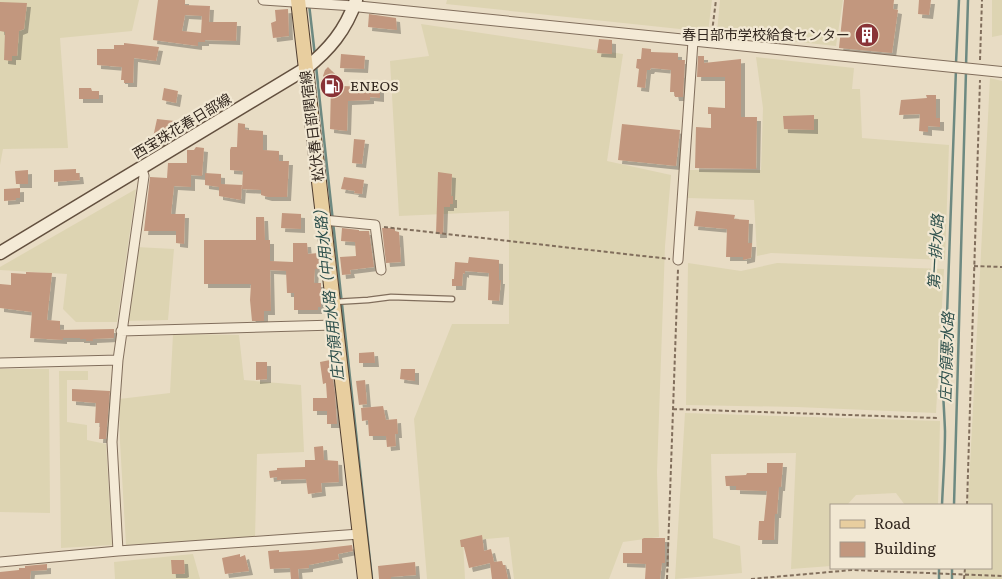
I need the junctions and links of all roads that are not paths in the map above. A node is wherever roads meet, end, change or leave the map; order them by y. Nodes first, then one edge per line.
1 (263, 0) edge
2 (298, 2) edge
3 (355, 3) edge
4 (693, 42) junction
5 (305, 68) junction
6 (1002, 72) edge
7 (142, 168) junction
8 (323, 220) junction
9 (0, 254) edge
10 (678, 260) road end
11 (381, 270) dead end
12 (452, 299) dead end
13 (332, 302) junction
14 (335, 325) junction
15 (121, 331) junction
16 (118, 360) junction
17 (0, 362) edge
18 (360, 534) junction
19 (118, 551) junction
20 (0, 562) edge
21 (365, 579) edge

1 - 2 street
2 - 3 street
2 - 5 main road, 松伏春日部関宿線
3 - 4 street
3 - 5 main road, 西宝珠花春日部線
4 - 6 street
4 - 10 street
5 - 7 main road, 西宝珠花春日部線
5 - 8 main road, 松伏春日部関宿線
7 - 9 main road, 西宝珠花春日部線
7 - 15 street
8 - 11 street
8 - 13 main road, 松伏春日部関宿線
12 - 13 lane
13 - 14 main road, 松伏春日部関宿線
14 - 15 street
14 - 18 main road, 松伏春日部関宿線
15 - 16 street
16 - 17 street
16 - 19 street
18 - 19 street
18 - 21 main road, 松伏春日部関宿線
19 - 20 street

